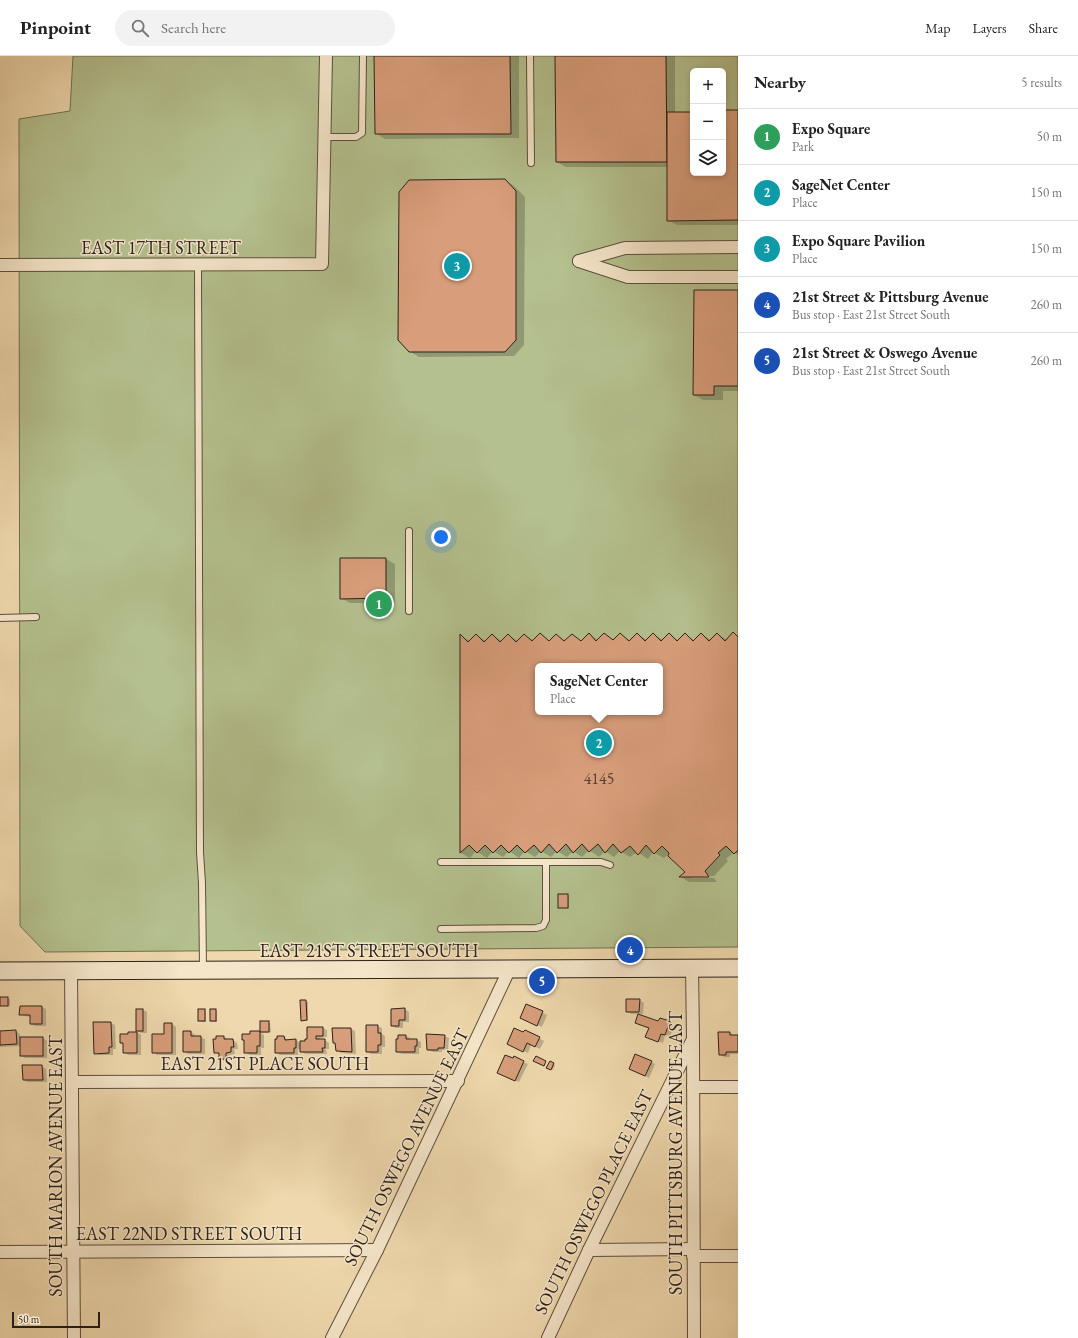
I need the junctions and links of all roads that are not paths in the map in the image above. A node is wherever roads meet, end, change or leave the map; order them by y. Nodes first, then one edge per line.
1 (326, 56) edge
2 (363, 56) edge
3 (530, 56) edge
4 (324, 137) junction
5 (531, 163) dead end
6 (738, 247) edge
7 (198, 264) junction
8 (0, 265) edge
9 (738, 277) edge
10 (409, 531) dead end
11 (409, 611) dead end
12 (36, 617) dead end
13 (0, 618) edge
14 (441, 862) dead end
15 (546, 862) junction
16 (610, 865) dead end
17 (441, 929) dead end
18 (692, 968) junction
19 (738, 968) edge
20 (203, 970) junction
21 (509, 970) junction
22 (0, 971) edge
23 (71, 971) junction
24 (693, 1038) junction
25 (458, 1081) junction
26 (72, 1082) junction
27 (693, 1087) junction
28 (738, 1087) edge
29 (377, 1250) junction
30 (589, 1250) junction
31 (0, 1252) edge
32 (74, 1252) junction
33 (693, 1253) junction
34 (738, 1256) edge
35 (74, 1338) edge
36 (332, 1338) edge
37 (548, 1338) edge
38 (694, 1338) edge

1 - 4 street
2 - 4 lane
3 - 5 lane
4 - 7 street, EAST 17TH STREET
6 - 9 street
7 - 8 street, EAST 17TH STREET
7 - 20 lane
10 - 11 lane
12 - 13 lane
14 - 15 lane
15 - 16 lane
15 - 17 lane
18 - 19 main road, EAST 21ST STREET SOUTH
18 - 21 main road, EAST 21ST STREET SOUTH
18 - 24 street, SOUTH PITTSBURG AVENUE EAST
20 - 21 main road, EAST 21ST STREET SOUTH
20 - 23 main road, EAST 21ST STREET SOUTH
21 - 25 street, SOUTH OSWEGO AVENUE EAST
22 - 23 main road, EAST 21ST STREET SOUTH
23 - 26 street, SOUTH MARION AVENUE EAST
24 - 27 street, SOUTH PITTSBURG AVENUE EAST
24 - 30 street, SOUTH OSWEGO PLACE EAST
25 - 26 street, EAST 21ST PLACE SOUTH
25 - 29 street, SOUTH OSWEGO AVENUE EAST
26 - 32 street, SOUTH MARION AVENUE EAST
27 - 28 street
27 - 33 street, SOUTH PITTSBURG AVENUE EAST
29 - 32 street, EAST 22ND STREET SOUTH
29 - 36 street, SOUTH OSWEGO AVENUE EAST
30 - 33 street
30 - 37 street, SOUTH OSWEGO PLACE EAST
31 - 32 street, EAST 22ND STREET SOUTH
32 - 35 street, SOUTH MARION AVENUE EAST
33 - 34 street
33 - 38 street, SOUTH PITTSBURG AVENUE EAST

